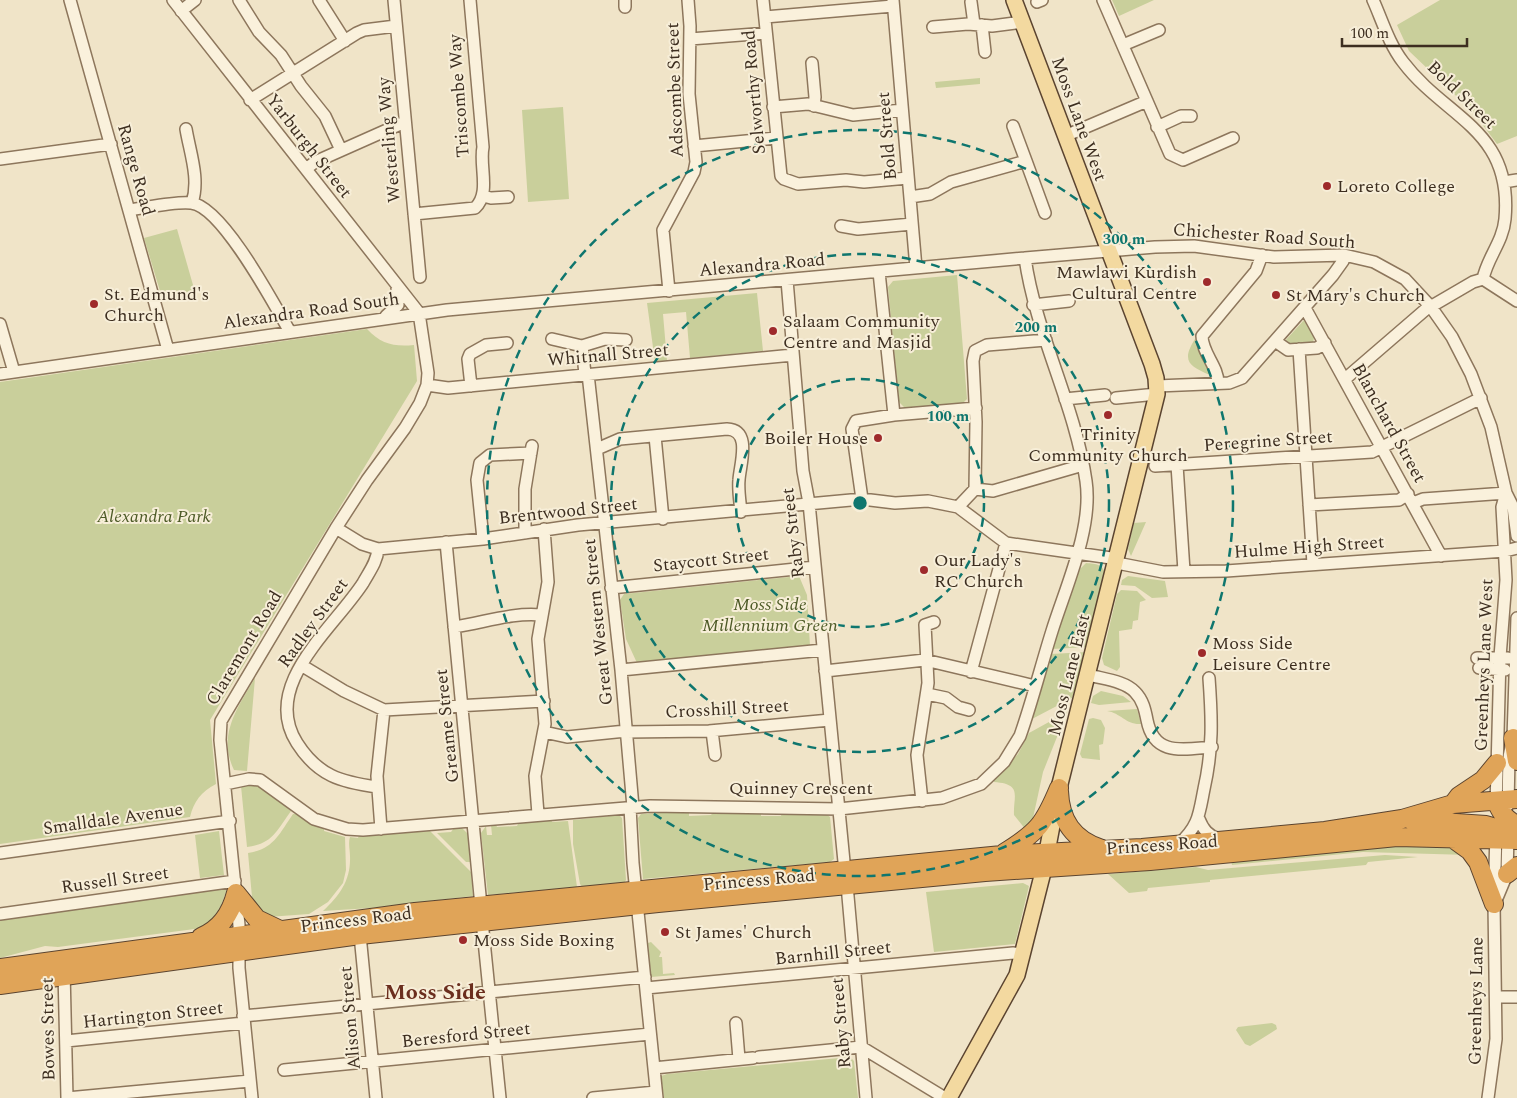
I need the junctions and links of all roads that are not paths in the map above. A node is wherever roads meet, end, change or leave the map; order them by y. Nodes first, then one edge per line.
1 (70, 0) edge
2 (173, 0) edge
3 (195, 0) edge
4 (239, 0) edge
5 (319, 0) edge
6 (394, 0) edge
7 (470, 0) edge
8 (688, 0) edge
9 (763, 0) edge
10 (1014, 0) edge
11 (1103, 0) edge
12 (1373, 0) edge
13 (971, 2) dead end
14 (893, 3) edge
15 (181, 11) junction
16 (765, 17) junction
17 (1023, 22) junction
18 (978, 24) junction
19 (396, 26) junction
20 (933, 27) dead end
21 (1158, 30) dead end
22 (766, 32) junction
23 (690, 39) junction
24 (345, 41) junction
25 (1123, 45) junction
26 (985, 52) dead end
27 (812, 63) dead end
28 (293, 73) junction
29 (250, 100) junction
30 (1147, 101) junction
31 (814, 106) junction
32 (772, 107) junction
33 (902, 110) junction
34 (1191, 116) dead end
35 (405, 122) junction
36 (1013, 126) dead end
37 (1157, 127) junction
38 (186, 129) dead end
39 (1066, 136) junction
40 (776, 138) junction
41 (1233, 138) dead end
42 (111, 144) junction
43 (694, 146) junction
44 (341, 150) junction
45 (0, 159) edge
46 (1026, 161) junction
47 (306, 169) junction
48 (908, 178) junction
49 (1517, 180) edge
50 (1504, 182) junction
51 (483, 194) junction
52 (508, 197) dead end
53 (910, 197) junction
54 (192, 203) junction
55 (129, 210) junction
56 (1045, 213) dead end
57 (414, 214) junction
58 (912, 224) junction
59 (841, 226) dead end
60 (1109, 252) junction
61 (1344, 255) junction
62 (1262, 256) junction
63 (1025, 258) junction
64 (916, 268) junction
65 (879, 272) junction
66 (420, 277) dead end
67 (1483, 279) junction
68 (787, 280) junction
69 (396, 285) junction
70 (669, 291) junction
71 (1069, 301) dead end
72 (1517, 301) edge
73 (1033, 305) junction
74 (1431, 307) junction
75 (1305, 308) junction
76 (419, 313) junction
77 (384, 317) junction
78 (0, 324) edge
79 (290, 332) junction
80 (552, 339) dead end
81 (626, 340) dead end
82 (1046, 340) junction
83 (1275, 341) junction
84 (506, 343) dead end
85 (1325, 343) junction
86 (582, 346) junction
87 (1299, 349) junction
88 (168, 350) junction
89 (793, 355) junction
90 (14, 372) junction
91 (0, 374) edge
92 (586, 374) junction
93 (1345, 379) junction
94 (1218, 383) junction
95 (426, 385) junction
96 (471, 386) junction
97 (1157, 390) junction
98 (1481, 398) junction
99 (1065, 399) junction
100 (976, 408) junction
101 (894, 414) junction
102 (655, 436) junction
103 (1382, 447) junction
104 (597, 449) junction
105 (1307, 456) junction
106 (1177, 464) junction
107 (1083, 465) junction
108 (1155, 466) dead end
109 (975, 489) junction
110 (1506, 493) junction
111 (1411, 498) junction
112 (862, 499) junction
113 (809, 503) junction
114 (1309, 505) junction
115 (958, 507) junction
116 (741, 512) junction
117 (663, 519) junction
118 (605, 523) junction
119 (336, 528) junction
120 (544, 529) junction
121 (525, 533) junction
122 (1517, 536) edge
123 (483, 538) junction
124 (446, 542) junction
125 (1006, 543) junction
126 (1517, 548) edge
127 (378, 549) junction
128 (1505, 552) junction
129 (1077, 553) junction
130 (1441, 556) junction
131 (1117, 562) junction
132 (1313, 564) junction
133 (816, 568) junction
134 (1184, 571) junction
135 (611, 588) junction
136 (541, 615) junction
137 (1517, 618) edge
138 (934, 622) dead end
139 (454, 627) junction
140 (823, 650) junction
141 (1500, 657) junction
142 (1516, 659) edge
143 (925, 660) junction
144 (301, 665) junction
145 (621, 670) junction
146 (1500, 670) junction
147 (825, 671) junction
148 (1516, 671) edge
149 (971, 672) junction
150 (1089, 675) junction
151 (1209, 678) dead end
152 (1034, 686) junction
153 (926, 694) junction
154 (544, 701) junction
155 (462, 706) junction
156 (384, 710) junction
157 (961, 712) dead end
158 (830, 720) junction
159 (626, 731) junction
160 (712, 731) junction
161 (544, 732) junction
162 (1513, 738) junction
163 (1212, 747) junction
164 (715, 755) dead end
165 (1517, 761) edge
166 (1497, 763) junction
167 (225, 784) junction
168 (377, 786) junction
169 (1059, 788) junction
170 (1507, 800) edge
171 (922, 801) junction
172 (1453, 804) junction
173 (631, 807) junction
174 (839, 809) junction
175 (538, 814) junction
176 (1199, 818) junction
177 (1402, 819) junction
178 (230, 821) junction
179 (474, 821) junction
180 (381, 829) junction
181 (1507, 832) edge
182 (1452, 838) junction
183 (1223, 840) junction
184 (1179, 844) junction
185 (1105, 850) junction
186 (0, 853) edge
187 (1002, 855) junction
188 (1045, 860) junction
189 (1512, 870) edge
190 (846, 879) junction
191 (236, 887) junction
192 (637, 898) junction
193 (1494, 904) junction
194 (0, 914) edge
195 (482, 914) junction
196 (280, 930) junction
197 (360, 935) junction
198 (180, 943) junction
199 (239, 943) junction
200 (1023, 954) junction
201 (64, 967) junction
202 (0, 968) edge
203 (854, 968) junction
204 (646, 982) junction
205 (0, 984) edge
206 (488, 992) junction
207 (1497, 997) junction
208 (1517, 997) edge
209 (366, 1004) junction
210 (244, 1019) junction
211 (736, 1023) dead end
212 (650, 1034) junction
213 (66, 1041) junction
214 (861, 1047) junction
215 (495, 1050) junction
216 (739, 1059) junction
217 (372, 1062) junction
218 (654, 1068) junction
219 (284, 1070) dead end
220 (250, 1081) junction
221 (656, 1095) edge
222 (67, 1098) edge
223 (252, 1098) edge
224 (376, 1098) edge
225 (500, 1098) edge
226 (593, 1098) edge
227 (866, 1098) edge
228 (947, 1098) edge
229 (1488, 1098) edge

1 - 42 street, Range Road
2 - 15 street, Yarburgh Street
3 - 15 street
4 - 28 street
5 - 24 street
6 - 19 street, Westerling Way
7 - 51 street, Triscombe Way
8 - 23 street, Adscombe Street
9 - 16 street, Selworthy Road
10 - 17 main road, Moss Lane West
11 - 25 street
12 - 50 street, Bold Street
13 - 18 street
14 - 16 street
14 - 33 street, Bold Street
15 - 29 street, Yarburgh Street
16 - 22 street, Selworthy Road
17 - 18 street
17 - 39 main road, Moss Lane West
18 - 20 street
18 - 26 street
19 - 24 street
19 - 35 street, Westerling Way
21 - 25 street
22 - 23 street
22 - 32 street, Selworthy Road
23 - 43 street, Adscombe Street
24 - 28 street
25 - 30 street
27 - 31 street
28 - 29 street
28 - 44 street
29 - 47 street, Yarburgh Street
30 - 37 street
30 - 39 street
31 - 32 street
31 - 33 street
32 - 40 street, Selworthy Road
33 - 48 street, Bold Street
34 - 37 street
35 - 44 street
35 - 57 street, Westerling Way
36 - 46 street
37 - 41 street
38 - 54 street
39 - 60 main road, Moss Lane West
40 - 43 street
40 - 48 street, Selworthy Road
42 - 45 street
42 - 55 street, Range Road
43 - 70 street, Adscombe Street
44 - 47 street
46 - 53 street
46 - 56 street
47 - 69 street, Yarburgh Street
48 - 53 street, Bold Street
49 - 50 street
50 - 67 street, Bold Street
51 - 52 street
51 - 57 street
53 - 58 street, Bold Street
54 - 55 street
54 - 79 street
55 - 88 street, Range Road
57 - 66 street, Westerling Way
58 - 59 street
58 - 64 street, Bold Street
60 - 62 street, Chichester Road South
60 - 63 street, Alexandra Road
60 - 97 main road, Moss Lane East
61 - 62 street, Chichester Road South
61 - 74 street, Chichester Road South
61 - 75 street
62 - 94 street
63 - 64 street, Alexandra Road
63 - 73 street, Quinney Crescent
64 - 65 street, Alexandra Road
65 - 68 street, Alexandra Road
65 - 101 street
67 - 72 street
67 - 74 street
68 - 70 street, Alexandra Road
68 - 89 street, Raby Street
69 - 76 street, Yarburgh Street
69 - 77 street
70 - 76 street, Alexandra Road
71 - 73 street
73 - 82 street, Quinney Crescent
74 - 93 street
74 - 98 street, Greenheys Lane West
75 - 83 street
75 - 85 street, Blanchard Street
76 - 77 street, Alexandra Road South
76 - 95 street, Claremont Road
77 - 79 street, Alexandra Road South
78 - 90 street
79 - 88 street, Alexandra Road South
80 - 86 street
81 - 86 street
82 - 99 street, Quinney Crescent
82 - 100 street
83 - 87 street
83 - 94 street
84 - 96 street
85 - 87 street
85 - 93 street, Blanchard Street
86 - 92 street, Great Western Street
87 - 105 street
88 - 90 street, Alexandra Road South
89 - 92 street, Whitnall Street
89 - 113 street, Raby Street
90 - 91 street, Alexandra Road South
92 - 96 street, Whitnall Street
92 - 104 street, Great Western Street
93 - 103 street, Blanchard Street
94 - 97 street
95 - 96 street, Whitnall Street
95 - 119 street, Claremont Road
97 - 99 street
97 - 131 main road, Moss Lane East
98 - 103 street, Peregrine Street
98 - 110 street, Greenheys Lane West
99 - 107 street, Quinney Crescent
100 - 101 street
100 - 109 street
101 - 112 street
102 - 104 street
102 - 116 street
102 - 117 street
103 - 105 street, Peregrine Street
103 - 111 street, Blanchard Street
104 - 118 street, Great Western Street
105 - 106 street, Peregrine Street
105 - 114 street
106 - 108 street, Peregrine Street
106 - 134 street
107 - 109 street
107 - 129 street, Quinney Crescent
109 - 115 street
110 - 111 street
110 - 122 street, Greenheys Lane West
110 - 128 street, Greenheys Lane West
111 - 114 street
111 - 130 street, Blanchard Street
112 - 113 street, Brentwood Street
112 - 115 street, Brentwood Street
113 - 116 street, Brentwood Street
113 - 133 street, Raby Street
114 - 132 street
115 - 125 street
116 - 117 street, Brentwood Street
117 - 118 street, Brentwood Street
118 - 120 street, Brentwood Street
118 - 135 street, Great Western Street
119 - 127 street, Brentwood Street
119 - 167 street, Claremont Road
120 - 121 street, Brentwood Street
120 - 136 street
121 - 123 street, Brentwood Street
121 - 123 street
123 - 124 street, Brentwood Street
124 - 127 street, Brentwood Street
124 - 139 street, Greame Street
125 - 129 street, Hulme High Street
125 - 149 street
126 - 128 street, Hulme High Street
127 - 144 street, Radley Street
128 - 130 street, Hulme High Street
128 - 141 street, Greenheys Lane West
129 - 131 street, Hulme High Street
129 - 152 street, Quinney Crescent
130 - 132 street, Hulme High Street
131 - 134 street, Hulme High Street
131 - 150 main road, Moss Lane East
132 - 134 street, Hulme High Street
133 - 135 street, Staycott Street
133 - 140 street, Raby Street
135 - 145 street, Great Western Street
136 - 139 street
136 - 154 street
137 - 142 street, Greenheys Lane West
138 - 143 street
139 - 155 street, Greame Street
140 - 145 street
140 - 147 street, Raby Street
141 - 142 street
141 - 146 street, Greenheys Lane West
141 - 146 street
142 - 148 street, Greenheys Lane West
143 - 147 street
143 - 149 street
143 - 153 street
144 - 156 street
144 - 168 street, Radley Street
145 - 159 street, Great Western Street
146 - 148 street
146 - 166 street, Greenheys Lane West
147 - 158 street, Raby Street
148 - 162 street, Greenheys Lane West
149 - 152 street
150 - 163 street
150 - 169 main road, Moss Lane East
151 - 163 street
152 - 171 street, Quinney Crescent
153 - 157 street
153 - 171 street
154 - 155 street
154 - 161 street
155 - 156 street
155 - 179 street, Greame Street
156 - 168 street
158 - 160 street, Crosshill Street
158 - 174 street, Raby Street
159 - 160 street, Crosshill Street
159 - 161 street, Crosshill Street
159 - 173 street, Great Western Street
160 - 164 street
161 - 175 street
162 - 165 highway
162 - 170 street, Greenheys Lane West
163 - 176 street
166 - 170 street, Greenheys Lane West
166 - 172 highway
167 - 178 street, Claremont Road
167 - 180 street, Quinney Crescent
168 - 180 street
169 - 185 highway
169 - 187 highway
169 - 188 main road, Moss Lane East
170 - 172 highway, Princess Road
170 - 181 highway
171 - 174 street, Quinney Crescent
172 - 177 highway, Princess Road
173 - 174 street, Quinney Crescent
173 - 175 street, Quinney Crescent
173 - 192 street, Great Western Street
174 - 190 street, Raby Street
175 - 179 street, Quinney Crescent
176 - 183 street
176 - 184 street
177 - 181 highway
177 - 183 highway, Princess Road
178 - 186 street, Smalldale Avenue
178 - 191 street, Claremont Road
179 - 180 street, Quinney Crescent
179 - 195 street, Greame Street
181 - 182 highway, Princess Road
181 - 189 street, Greenheys Lane
181 - 193 street, Greenheys Lane
182 - 188 highway, Princess Road
182 - 193 highway
183 - 184 highway, Princess Road
184 - 185 highway, Princess Road
185 - 188 highway, Princess Road
187 - 188 highway, Princess Road
187 - 190 highway, Princess Road
188 - 190 highway, Princess Road
188 - 200 main road, Moss Lane East
189 - 193 street, Greenheys Lane
190 - 192 highway, Princess Road
190 - 203 street, Raby Street
191 - 194 street, Russell Street
191 - 196 highway
191 - 198 highway
191 - 199 street, Claremont Road
192 - 195 highway, Princess Road
192 - 204 street, Great Western Street
193 - 207 street, Greenheys Lane
195 - 196 highway, Princess Road
195 - 197 highway, Princess Road
195 - 206 street, Greame Street
196 - 199 highway, Princess Road
197 - 199 highway, Princess Road
197 - 209 street, Alison Street
198 - 199 highway, Princess Road
198 - 201 highway, Princess Road
199 - 201 highway, Princess Road
199 - 210 street, Claremont Road
200 - 203 street, Barnhill Street
200 - 228 main road, Moss Lane East
201 - 202 highway, Princess Road
201 - 205 highway, Princess Road
201 - 213 street, Bowes Street
203 - 204 street, Barnhill Street
203 - 214 street, Raby Street
204 - 206 street, Hartington Street
204 - 212 street, Great Western Street
206 - 209 street, Hartington Street
206 - 215 street, Greame Street
207 - 208 street
207 - 229 street, Greenheys Lane
209 - 210 street, Hartington Street
209 - 217 street, Alison Street
210 - 213 street, Hartington Street
210 - 220 street, Claremont Road
211 - 216 street
212 - 215 street, Beresford Street
212 - 218 street, Great Western Street
213 - 222 street, Bowes Street
214 - 216 street
214 - 227 street, Raby Street
214 - 228 street
215 - 217 street, Beresford Street
215 - 225 street, Greame Street
216 - 218 street
217 - 219 street, Beresford Street
217 - 224 street, Alison Street
218 - 221 street, Great Western Street
220 - 222 street
220 - 223 street, Claremont Road
221 - 226 street

